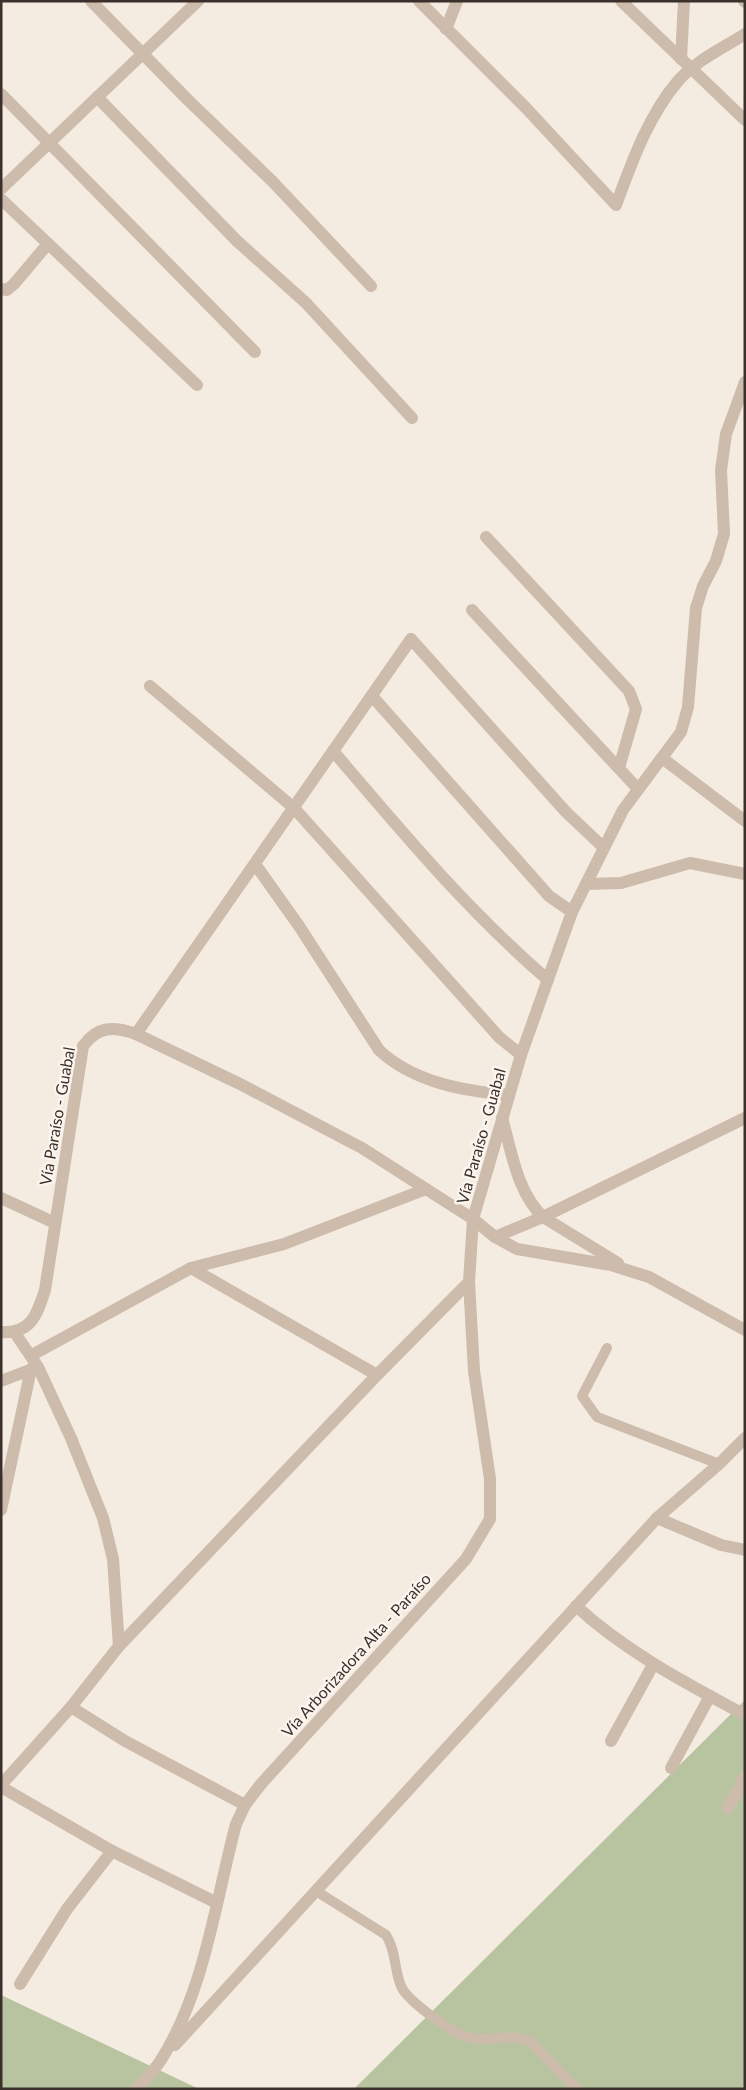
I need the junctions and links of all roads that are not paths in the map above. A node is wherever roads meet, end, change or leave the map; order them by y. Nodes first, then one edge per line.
1 (91, 1) edge
2 (198, 1) edge
3 (419, 1) edge
4 (457, 1) edge
5 (621, 1) edge
6 (684, 1) edge
7 (446, 29) junction
8 (745, 34) edge
9 (142, 54) junction
10 (681, 58) junction
11 (691, 69) junction
12 (1, 94) edge
13 (97, 97) junction
14 (745, 120) edge
15 (50, 142) junction
16 (1, 189) edge
17 (1, 199) edge
18 (48, 245) junction
19 (371, 286) dead end
20 (1, 289) edge
21 (255, 352) dead end
22 (745, 382) edge
23 (196, 385) dead end
24 (412, 418) dead end
25 (486, 537) dead end
26 (472, 610) dead end
27 (150, 686) dead end
28 (372, 696) junction
29 (334, 751) junction
30 (662, 758) junction
31 (619, 768) junction
32 (638, 790) junction
33 (294, 808) junction
34 (745, 821) edge
35 (604, 848) junction
36 (255, 864) junction
37 (745, 874) edge
38 (586, 884) junction
39 (572, 912) junction
40 (548, 980) junction
41 (136, 1034) junction
42 (521, 1055) junction
43 (508, 1096) junction
44 (502, 1118) junction
45 (745, 1118) edge
46 (426, 1189) junction
47 (1, 1198) edge
48 (543, 1217) junction
49 (473, 1219) junction
50 (55, 1223) junction
51 (495, 1237) junction
52 (191, 1268) junction
53 (629, 1270) junction
54 (469, 1282) junction
55 (745, 1330) edge
56 (1, 1332) edge
57 (15, 1333) junction
58 (607, 1348) dead end
59 (33, 1364) junction
60 (377, 1375) junction
61 (1, 1381) edge
62 (745, 1438) edge
63 (719, 1464) junction
64 (1, 1510) edge
65 (657, 1518) junction
66 (745, 1550) edge
67 (576, 1606) junction
68 (119, 1646) junction
69 (653, 1665) junction
70 (710, 1696) junction
71 (71, 1707) junction
72 (745, 1715) edge
73 (611, 1741) dead end
74 (671, 1768) dead end
75 (745, 1777) edge
76 (1, 1786) edge
77 (245, 1805) junction
78 (728, 1808) dead end
79 (112, 1851) junction
80 (316, 1892) junction
81 (217, 1902) junction
82 (20, 1984) dead end
83 (160, 2062) junction
84 (136, 2089) edge
85 (577, 2089) edge

1 - 9 street
2 - 9 street
3 - 7 street
4 - 7 street
5 - 10 street
6 - 10 street
7 - 11 street
8 - 11 street
9 - 13 street
9 - 19 street
10 - 11 street
11 - 14 street
12 - 15 street
13 - 15 street
13 - 24 street
15 - 16 street
15 - 21 street
17 - 18 street
18 - 20 street
18 - 23 street
22 - 30 street, Vía Paraíso - Guabal
25 - 31 street
26 - 31 street
27 - 33 street
28 - 29 street
28 - 35 street
28 - 39 street
29 - 33 street
29 - 40 street
30 - 32 street, Vía Paraíso - Guabal
30 - 34 street
31 - 32 street
32 - 35 street, Vía Paraíso - Guabal
33 - 36 street
33 - 42 street
35 - 38 street, Vía Paraíso - Guabal
36 - 41 street
36 - 43 street
37 - 38 street
38 - 39 street, Vía Paraíso - Guabal
39 - 40 street, Vía Paraíso - Guabal
40 - 42 street, Vía Paraíso - Guabal
41 - 46 street, Vía Paraíso - Guabal
41 - 50 street, Vía Paraíso - Guabal
42 - 43 street, Vía Paraíso - Guabal
43 - 44 street, Vía Paraíso - Guabal
44 - 48 street
44 - 49 street, Vía Paraíso - Guabal
45 - 48 street
46 - 49 street, Vía Paraíso - Guabal
46 - 52 street
47 - 50 street
48 - 51 street
48 - 53 street
49 - 51 street
49 - 54 street, Vía Arborizadora Alta - Paraíso
50 - 57 street, Vía Paraíso - Guabal
51 - 53 street
52 - 59 street
52 - 60 street
53 - 55 street
54 - 60 street
54 - 77 street, Vía Arborizadora Alta - Paraíso
56 - 57 street
57 - 59 street
58 - 63 lane
59 - 61 street
59 - 64 street
59 - 68 street
60 - 68 street
62 - 63 street
63 - 65 street
65 - 66 street
65 - 67 street
67 - 69 street
67 - 80 street
68 - 71 street
69 - 70 street
69 - 73 street
70 - 72 street
70 - 74 street
71 - 76 street
71 - 77 street
75 - 78 street
76 - 79 street
77 - 81 street, Vía Arborizadora Alta - Paraíso
79 - 81 street
79 - 82 street
80 - 83 street
80 - 85 lane
81 - 83 street, Vía Arborizadora Alta - Paraíso
83 - 84 street, Vía Arborizadora Alta - Paraíso

